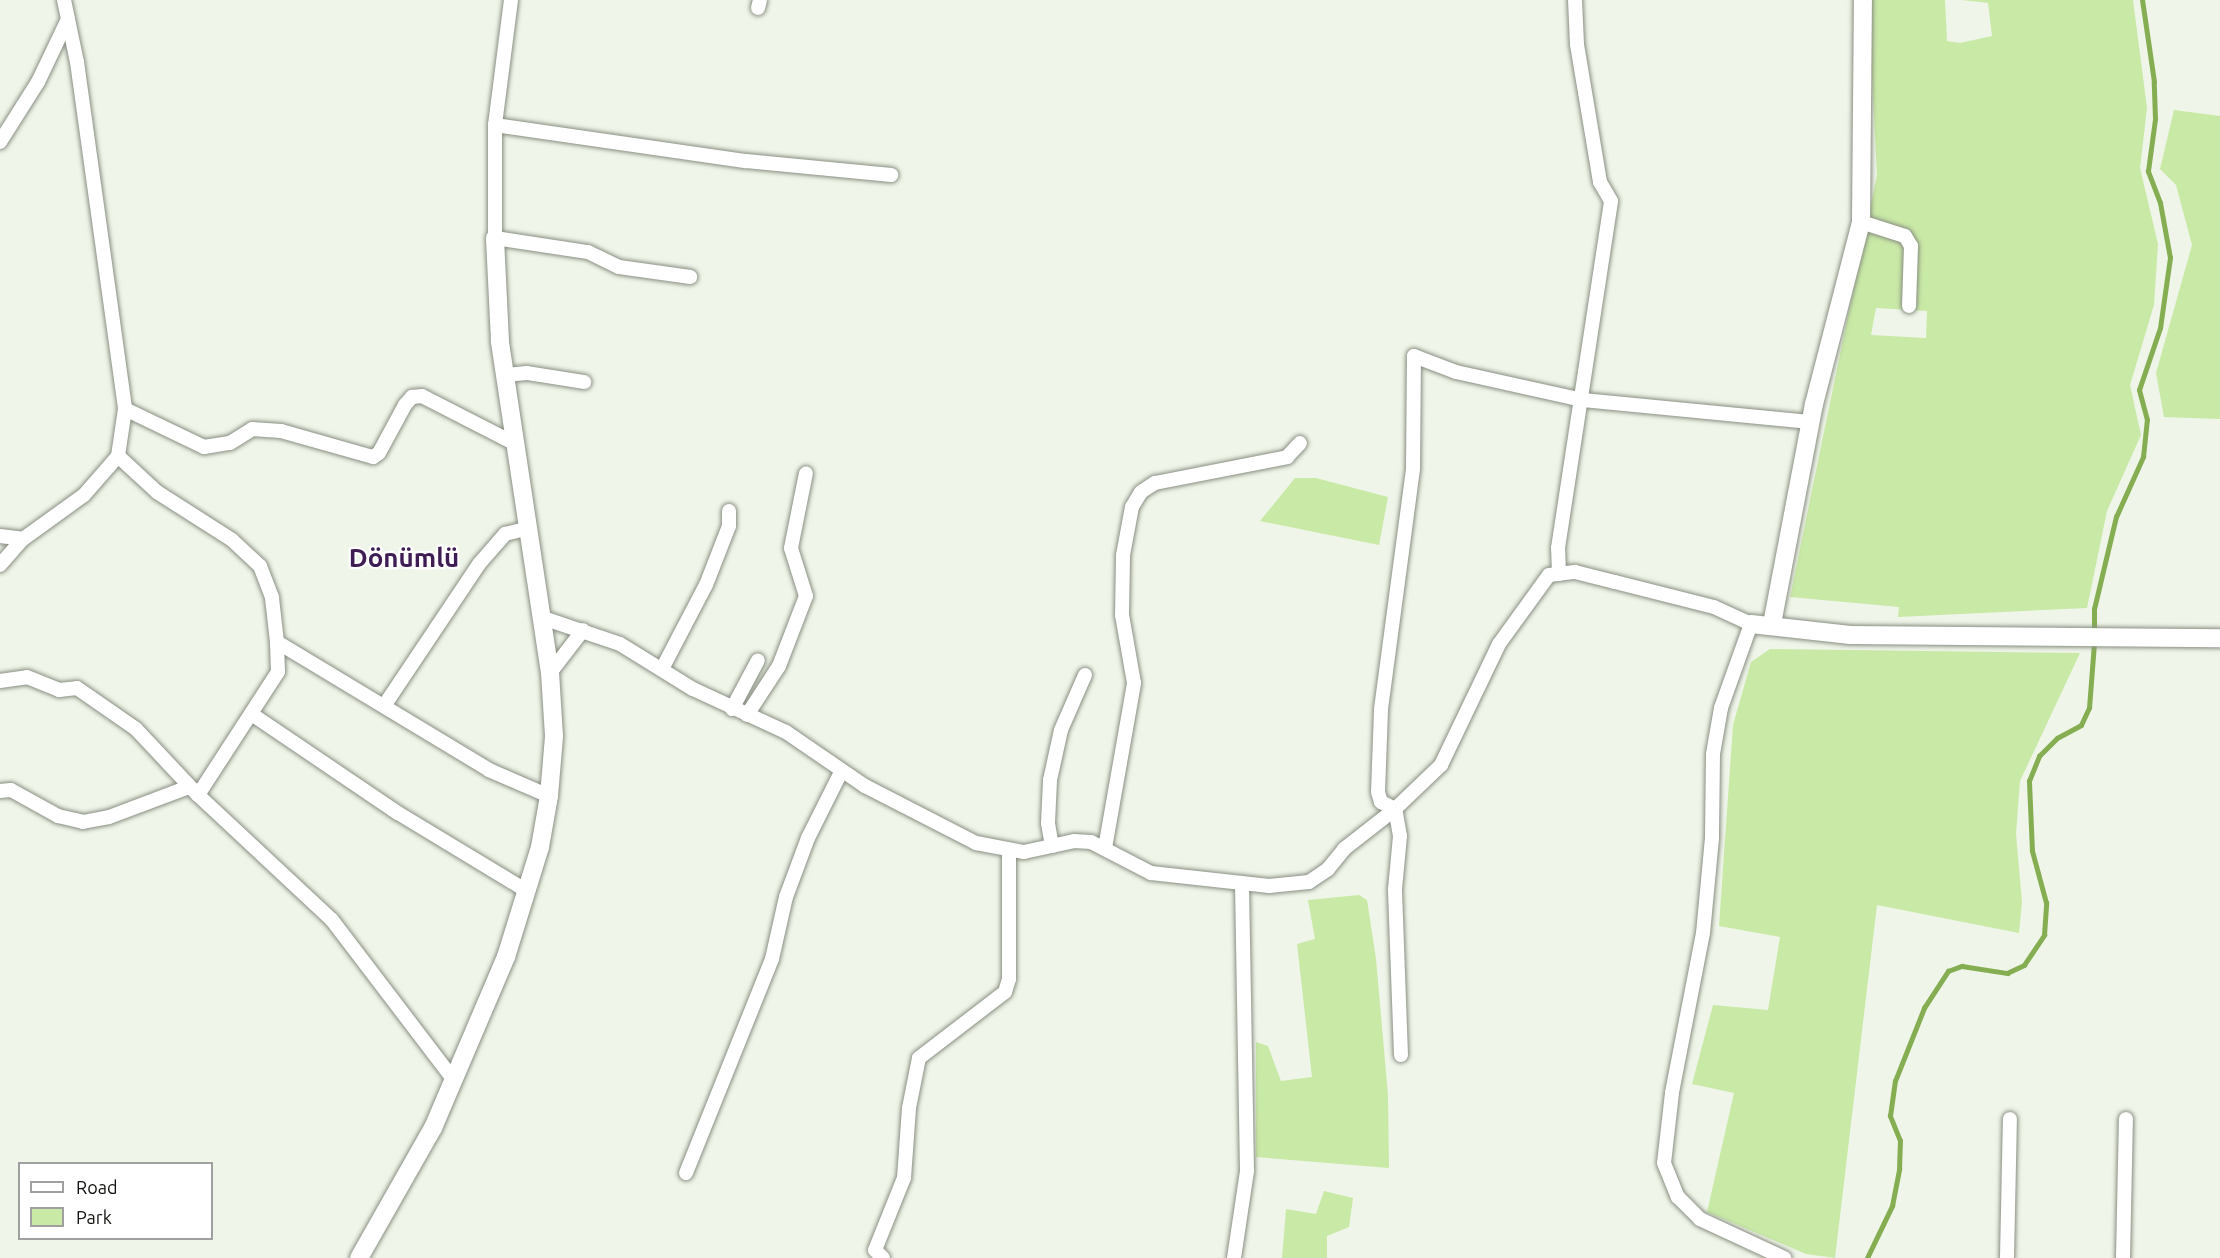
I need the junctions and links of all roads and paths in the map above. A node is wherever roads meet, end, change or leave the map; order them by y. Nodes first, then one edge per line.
1 (64, 0) edge
2 (511, 0) edge
3 (1575, 0) edge
4 (1863, 0) edge
5 (68, 19) junction
6 (495, 125) junction
7 (0, 142) edge
8 (891, 175) dead end
9 (1861, 222) junction
10 (495, 238) junction
11 (690, 277) dead end
12 (1909, 306) dead end
13 (505, 375) junction
14 (584, 382) dead end
15 (1582, 400) junction
16 (124, 409) junction
17 (1811, 422) junction
18 (514, 443) junction
19 (1300, 443) dead end
20 (118, 456) junction
21 (806, 473) dead end
22 (729, 512) dead end
23 (529, 528) junction
24 (0, 536) edge
25 (23, 539) junction
26 (0, 565) edge
27 (1559, 574) junction
28 (543, 618) junction
29 (1751, 624) junction
30 (1772, 624) junction
31 (583, 630) junction
32 (2220, 639) edge
33 (277, 642) junction
34 (758, 660) dead end
35 (662, 669) junction
36 (550, 673) junction
37 (1086, 675) dead end
38 (0, 681) edge
39 (384, 706) junction
40 (732, 709) junction
41 (747, 714) junction
42 (254, 715) junction
43 (841, 772) junction
44 (0, 791) edge
45 (193, 791) junction
46 (549, 796) junction
47 (1395, 809) junction
48 (1052, 846) junction
49 (1105, 848) junction
50 (1009, 852) junction
51 (1242, 884) junction
52 (528, 891) junction
53 (1401, 1054) dead end
54 (454, 1080) junction
55 (2010, 1119) dead end
56 (2126, 1119) dead end
57 (686, 1173) dead end
58 (359, 1258) edge
59 (884, 1258) edge
60 (1234, 1258) edge
61 (1784, 1258) edge
62 (2007, 1258) edge
63 (2123, 1258) edge

1 - 5 street
2 - 6 street
3 - 15 street
4 - 9 street
5 - 7 street
5 - 16 street
6 - 8 street
6 - 10 street
9 - 12 street
9 - 17 street
10 - 11 street
10 - 13 street
13 - 14 street
13 - 18 street
15 - 17 street
15 - 27 street
15 - 47 street
16 - 18 street
16 - 20 street
17 - 30 street
18 - 23 street
19 - 49 street
20 - 25 street
20 - 33 street
21 - 41 street
22 - 35 street
23 - 28 street
23 - 39 street
24 - 25 street
25 - 26 street
27 - 29 street
27 - 47 street
28 - 31 street
28 - 36 street
29 - 30 street
29 - 61 street
30 - 32 street
31 - 35 street
31 - 36 street
33 - 39 street
33 - 42 street
34 - 40 street
35 - 40 street
36 - 46 street
37 - 48 street
38 - 45 street
39 - 46 street
40 - 41 street
41 - 43 street
42 - 45 street
42 - 52 street
43 - 50 street
43 - 57 street
44 - 45 street
45 - 54 street
46 - 52 street
47 - 51 street
47 - 53 street
48 - 49 street
48 - 50 street
49 - 51 street
50 - 59 street
51 - 60 street
52 - 54 street
54 - 58 street
55 - 62 street
56 - 63 street

